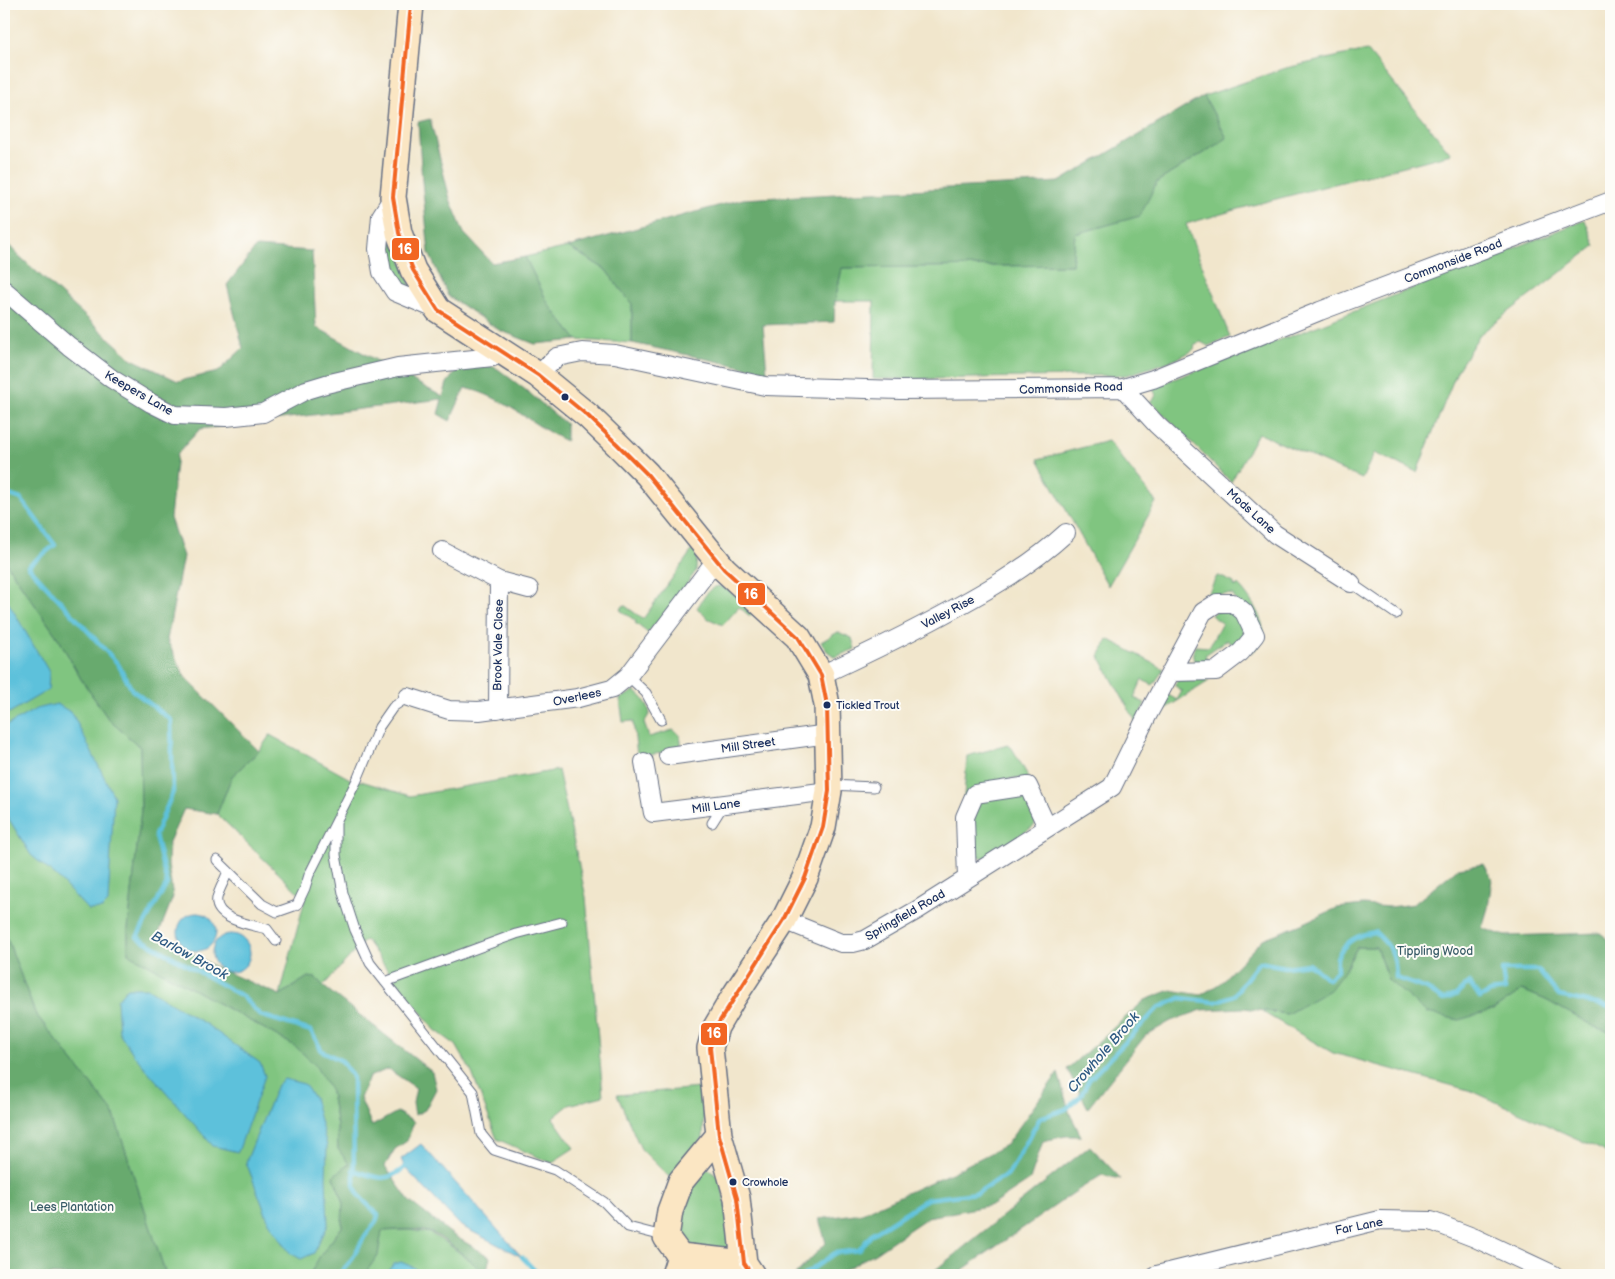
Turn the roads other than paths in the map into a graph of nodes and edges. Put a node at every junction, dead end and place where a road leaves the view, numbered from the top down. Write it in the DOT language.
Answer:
graph roads {
  1 [pos="411,4"];
  2 [pos="1611,201"];
  3 [pos="4,290"];
  4 [pos="499,348"];
  5 [pos="538,375"];
  6 [pos="1123,388"];
  7 [pos="1066,532"];
  8 [pos="442,551"];
  9 [pos="716,560"];
  10 [pos="499,580"];
  11 [pos="1351,583"];
  12 [pos="529,590"];
  13 [pos="1396,614"];
  14 [pos="1171,672"];
  15 [pos="821,675"];
  16 [pos="628,676"];
  17 [pos="408,697"];
  18 [pos="498,709"];
  19 [pos="661,720"];
  20 [pos="828,734"];
  21 [pos="668,756"];
  22 [pos="644,762"];
  23 [pos="874,787"];
  24 [pos="829,788"];
  25 [pos="724,804"];
  26 [pos="336,822"];
  27 [pos="712,823"];
  28 [pos="1047,827"];
  29 [pos="217,860"];
  30 [pos="228,871"];
  31 [pos="968,878"];
  32 [pos="784,920"];
  33 [pos="562,922"];
  34 [pos="276,941"];
  35 [pos="386,982"];
  36 [pos="719,1136"];
  37 [pos="673,1256"];
  38 [pos="748,1269"];
  39 [pos="1158,1275"];
  40 [pos="1554,1275"];
  1 -- 4 [label="main road"];
  2 -- 6 [label="street, Commonside Road"];
  3 -- 4 [label="street, Keepers Lane"];
  4 -- 5 [label="main road"];
  5 -- 6 [label="street, Commonside Road"];
  5 -- 9 [label="main road"];
  6 -- 11 [label="street, Mods Lane"];
  7 -- 15 [label="street, Valley Rise"];
  8 -- 10 [label="street, Brook Vale Close"];
  9 -- 15 [label="main road"];
  9 -- 16 [label="street, Overlees"];
  10 -- 12 [label="street, Brook Vale Close"];
  10 -- 18 [label="street, Brook Vale Close"];
  11 -- 13 [label="lane, Mods Lane"];
  14 -- 14 [label="street, Springfield Road"];
  14 -- 28 [label="street, Springfield Road"];
  15 -- 20 [label="main road"];
  16 -- 18 [label="street, Overlees"];
  16 -- 19 [label="lane"];
  17 -- 18 [label="street, Overlees"];
  17 -- 26 [label="lane"];
  20 -- 21 [label="street, Mill Street"];
  20 -- 24 [label="main road"];
  22 -- 25 [label="street, Mill Lane"];
  23 -- 24 [label="lane"];
  24 -- 25 [label="street, Mill Lane"];
  24 -- 32 [label="main road"];
  25 -- 27 [label="lane"];
  26 -- 30 [label="lane"];
  26 -- 35 [label="lane"];
  28 -- 31 [label="street, Springfield Road"];
  28 -- 31 [label="street"];
  29 -- 30 [label="lane"];
  30 -- 34 [label="lane"];
  31 -- 32 [label="street, Springfield Road"];
  32 -- 36 [label="main road"];
  33 -- 35 [label="lane"];
  35 -- 37 [label="lane"];
  36 -- 37 [label="main road"];
  36 -- 38 [label="main road"];
  37 -- 38 [label="main road"];
  39 -- 40 [label="street, Far Lane"];
}
